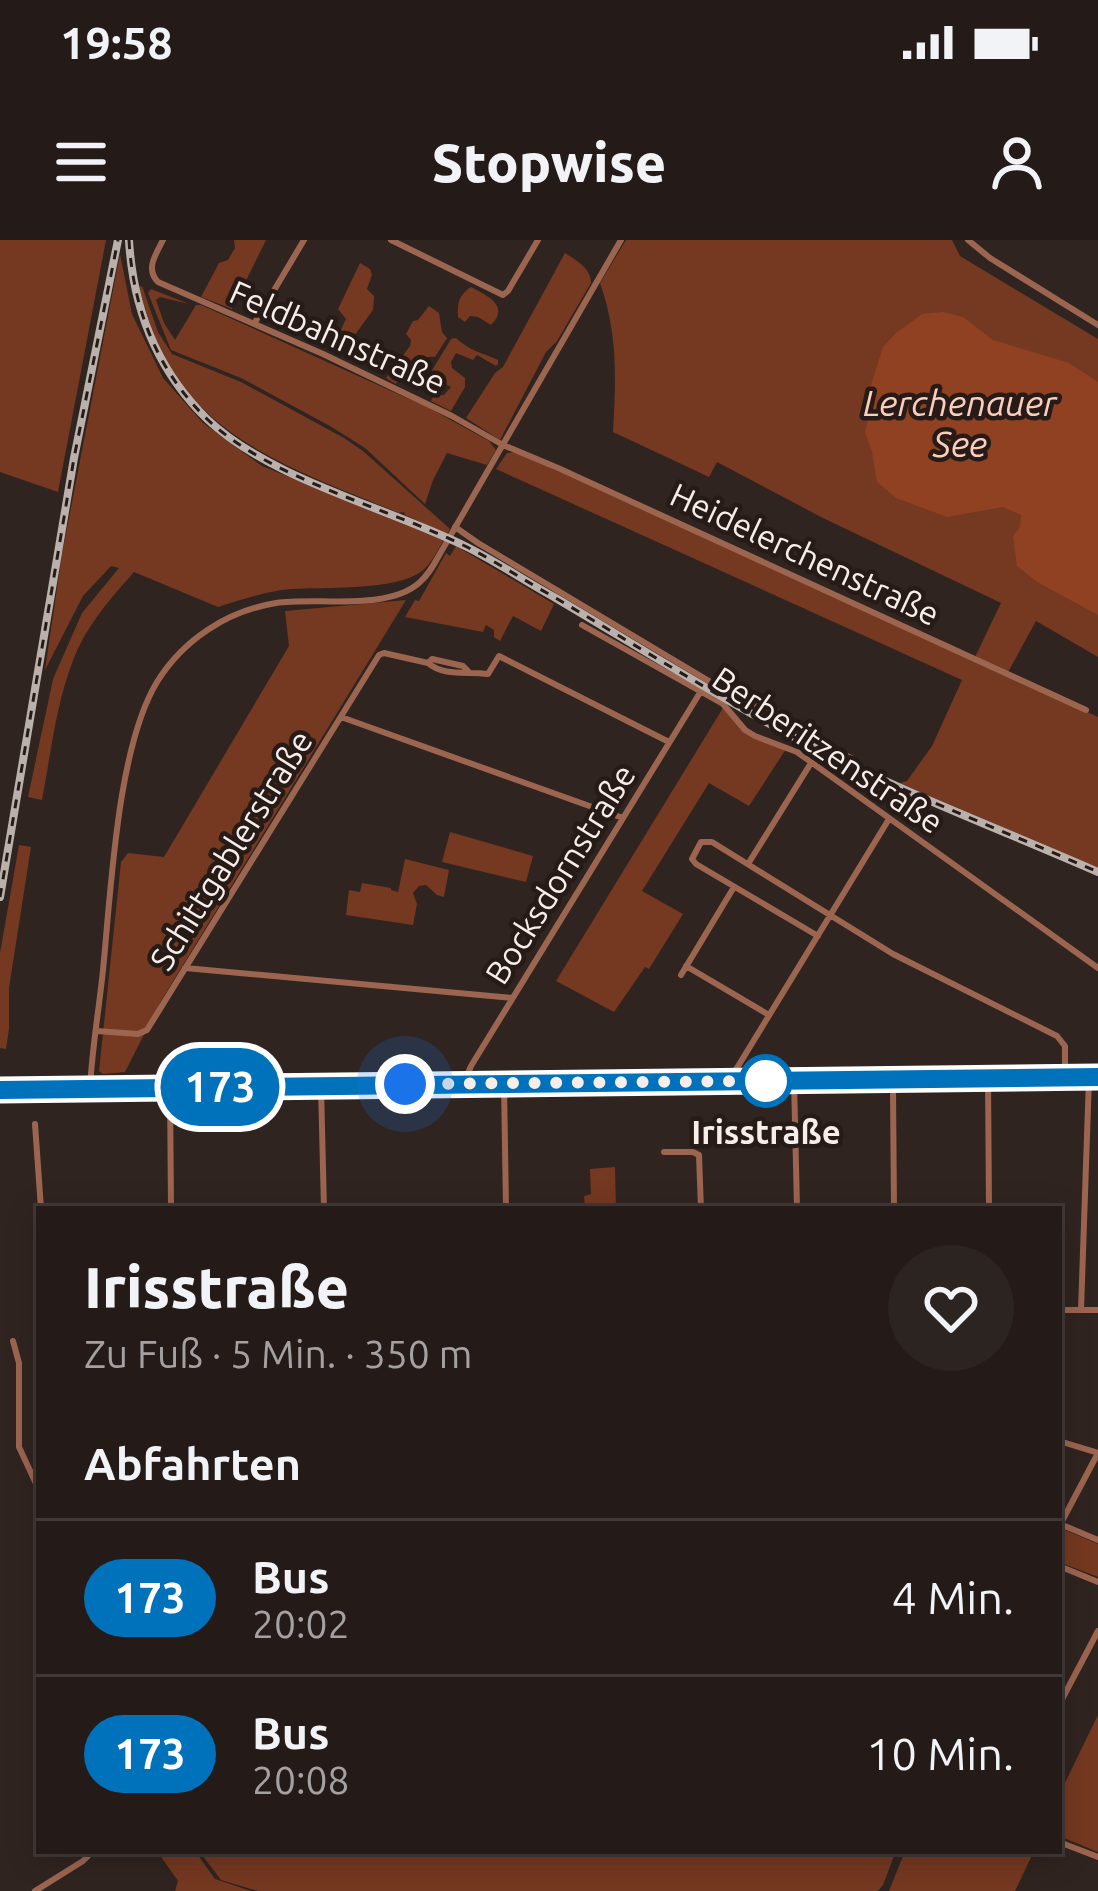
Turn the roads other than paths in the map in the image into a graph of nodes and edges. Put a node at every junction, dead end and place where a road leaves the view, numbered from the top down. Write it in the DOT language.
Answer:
graph roads {
  1 [pos="163,240"];
  2 [pos="304,240"];
  3 [pos="391,240"];
  4 [pos="538,240"];
  5 [pos="621,240"];
  6 [pos="968,240"];
  7 [pos="254,324"];
  8 [pos="1098,325"];
  9 [pos="503,445"];
  10 [pos="455,527"];
  11 [pos="582,625"];
  12 [pos="701,691"];
  13 [pos="1085,710"];
  14 [pos="341,717"];
  15 [pos="670,742"];
  16 [pos="851,758"];
  17 [pos="811,763"];
  18 [pos="623,818"];
  19 [pos="889,819"];
  20 [pos="748,864"];
  21 [pos="734,886"];
  22 [pos="831,915"];
  23 [pos="818,936"];
  24 [pos="686,966"];
  25 [pos="185,968"];
  26 [pos="1098,968"];
  27 [pos="681,975"];
  28 [pos="512,998"];
  29 [pos="770,1016"];
  30 [pos="97,1030"];
  31 [pos="988,1078"];
  32 [pos="1065,1078"];
  33 [pos="1094,1078"];
  34 [pos="896,1079"];
  35 [pos="729,1081"];
  36 [pos="794,1081"];
  37 [pos="464,1084"];
  38 [pos="504,1084"];
  39 [pos="321,1085"];
  40 [pos="170,1087"];
  41 [pos="90,1089"];
  42 [pos="0,1090"];
  43 [pos="35,1124"];
  44 [pos="664,1152"];
  45 [pos="41,1206"];
  46 [pos="171,1206"];
  47 [pos="324,1206"];
  48 [pos="506,1206"];
  49 [pos="701,1206"];
  50 [pos="797,1206"];
  51 [pos="894,1206"];
  52 [pos="989,1206"];
  53 [pos="1062,1310"];
  54 [pos="1081,1310"];
  55 [pos="1098,1310"];
  56 [pos="13,1341"];
  57 [pos="1062,1442"];
  58 [pos="1098,1453"];
  59 [pos="36,1483"];
  60 [pos="1062,1522"];
  61 [pos="1062,1527"];
  62 [pos="1098,1540"];
  63 [pos="1062,1567"];
  64 [pos="1098,1582"];
  65 [pos="1098,1631"];
  66 [pos="1062,1699"];
  67 [pos="1062,1843"];
  68 [pos="92,1854"];
  69 [pos="1098,1857"];
  70 [pos="35,1891"];
  1 -- 7 [label="street, Feldbahnstraße"];
  2 -- 7 [label="street"];
  3 -- 4 [label="street"];
  5 -- 9 [label="street"];
  6 -- 8 [label="street"];
  7 -- 9 [label="street, Feldbahnstraße"];
  9 -- 10 [label="street"];
  9 -- 13 [label="street, Heidelerchenstraße"];
  10 -- 16 [label="street, Berberitzenstraße"];
  10 -- 30 [label="street"];
  11 -- 12 [label="street, Berberitzenstraße"];
  12 -- 15 [label="street, Bocksdornstraße"];
  12 -- 17 [label="street, Berberitzenstraße"];
  14 -- 15 [label="street, Schittgablerstraße"];
  14 -- 18 [label="street"];
  14 -- 25 [label="street, Schittgablerstraße"];
  15 -- 18 [label="street, Bocksdornstraße"];
  17 -- 19 [label="street, Berberitzenstraße"];
  17 -- 20 [label="street"];
  18 -- 28 [label="street, Bocksdornstraße"];
  19 -- 22 [label="street"];
  19 -- 26 [label="street, Berberitzenstraße"];
  20 -- 21 [label="street"];
  20 -- 22 [label="street"];
  21 -- 23 [label="street"];
  21 -- 24 [label="street"];
  22 -- 23 [label="street"];
  22 -- 32 [label="street"];
  23 -- 29 [label="street"];
  24 -- 27 [label="street"];
  24 -- 29 [label="street"];
  25 -- 28 [label="street"];
  25 -- 30 [label="street, Schittgablerstraße"];
  28 -- 37 [label="street, Bocksdornstraße"];
  29 -- 35 [label="street"];
  30 -- 41 [label="street"];
  31 -- 32 [label="main road"];
  31 -- 34 [label="main road"];
  31 -- 52 [label="street"];
  32 -- 33 [label="main road"];
  33 -- 54 [label="street"];
  34 -- 36 [label="main road"];
  34 -- 51 [label="street"];
  35 -- 36 [label="main road"];
  35 -- 38 [label="main road"];
  36 -- 50 [label="street"];
  37 -- 38 [label="main road"];
  37 -- 39 [label="main road"];
  38 -- 48 [label="street"];
  39 -- 40 [label="main road"];
  39 -- 47 [label="street"];
  40 -- 41 [label="main road"];
  40 -- 46 [label="street"];
  41 -- 42 [label="main road"];
  43 -- 45 [label="street"];
  44 -- 49 [label="street"];
  53 -- 54 [label="street"];
  54 -- 55 [label="street"];
  56 -- 59 [label="street"];
  57 -- 58 [label="street"];
  58 -- 60 [label="street"];
  61 -- 62 [label="street"];
  63 -- 64 [label="street"];
  65 -- 66 [label="street"];
  67 -- 69 [label="street"];
  68 -- 70 [label="street"];
}
